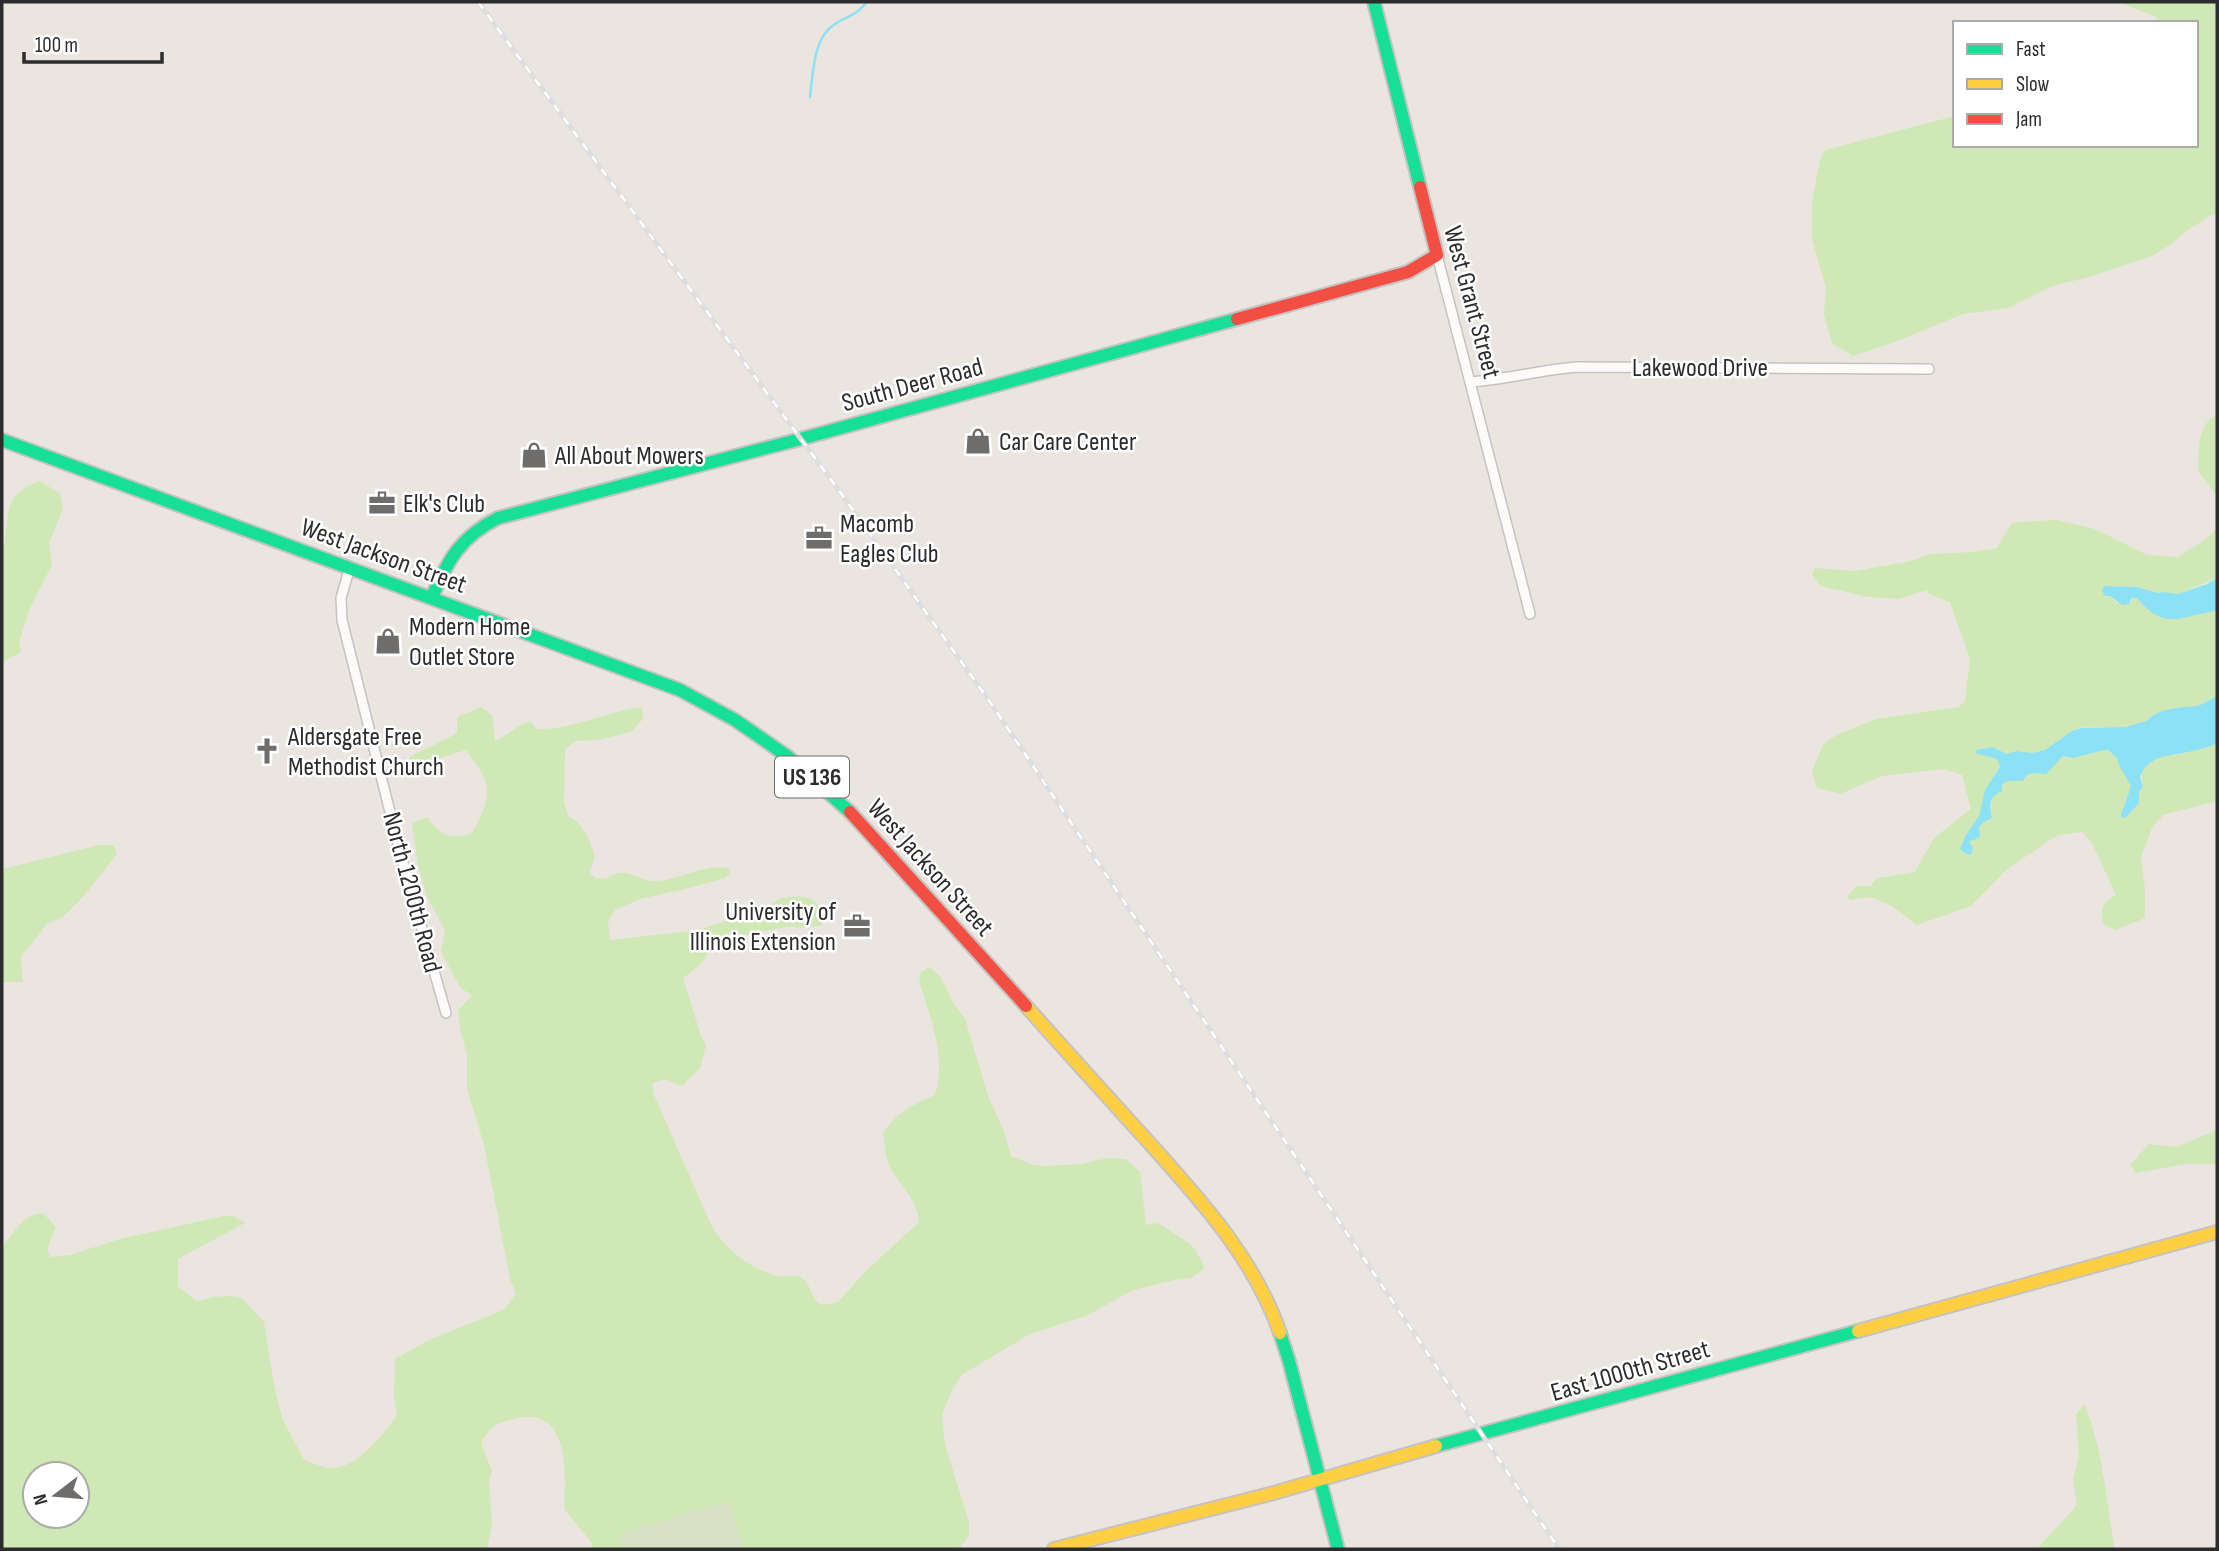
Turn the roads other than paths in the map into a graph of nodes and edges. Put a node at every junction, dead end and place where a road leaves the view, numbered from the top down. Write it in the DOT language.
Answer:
graph roads {
  1 [pos="1374,2"];
  2 [pos="1437,255"];
  3 [pos="1929,369"];
  4 [pos="1471,382"];
  5 [pos="2,440"];
  6 [pos="351,567"];
  7 [pos="432,597"];
  8 [pos="1530,614"];
  9 [pos="446,1013"];
  10 [pos="2217,1232"];
  11 [pos="1320,1478"];
  12 [pos="1054,1549"];
  13 [pos="1338,1549"];
  1 -- 2 [label="main road, West Grant Street"];
  2 -- 4 [label="street, West Grant Street"];
  2 -- 7 [label="main road, South Deer Road"];
  3 -- 4 [label="street, Lakewood Drive"];
  4 -- 8 [label="street, West Grant Street"];
  5 -- 6 [label="main road, West Jackson Street / US 136"];
  6 -- 7 [label="main road, West Jackson Street / US 136"];
  6 -- 9 [label="street, North 1200th Road"];
  7 -- 11 [label="main road, West Jackson Street / US 136"];
  10 -- 11 [label="main road, East 1000th Street"];
  11 -- 12 [label="main road, East 1000th Street"];
  11 -- 13 [label="main road, US 136"];
}
